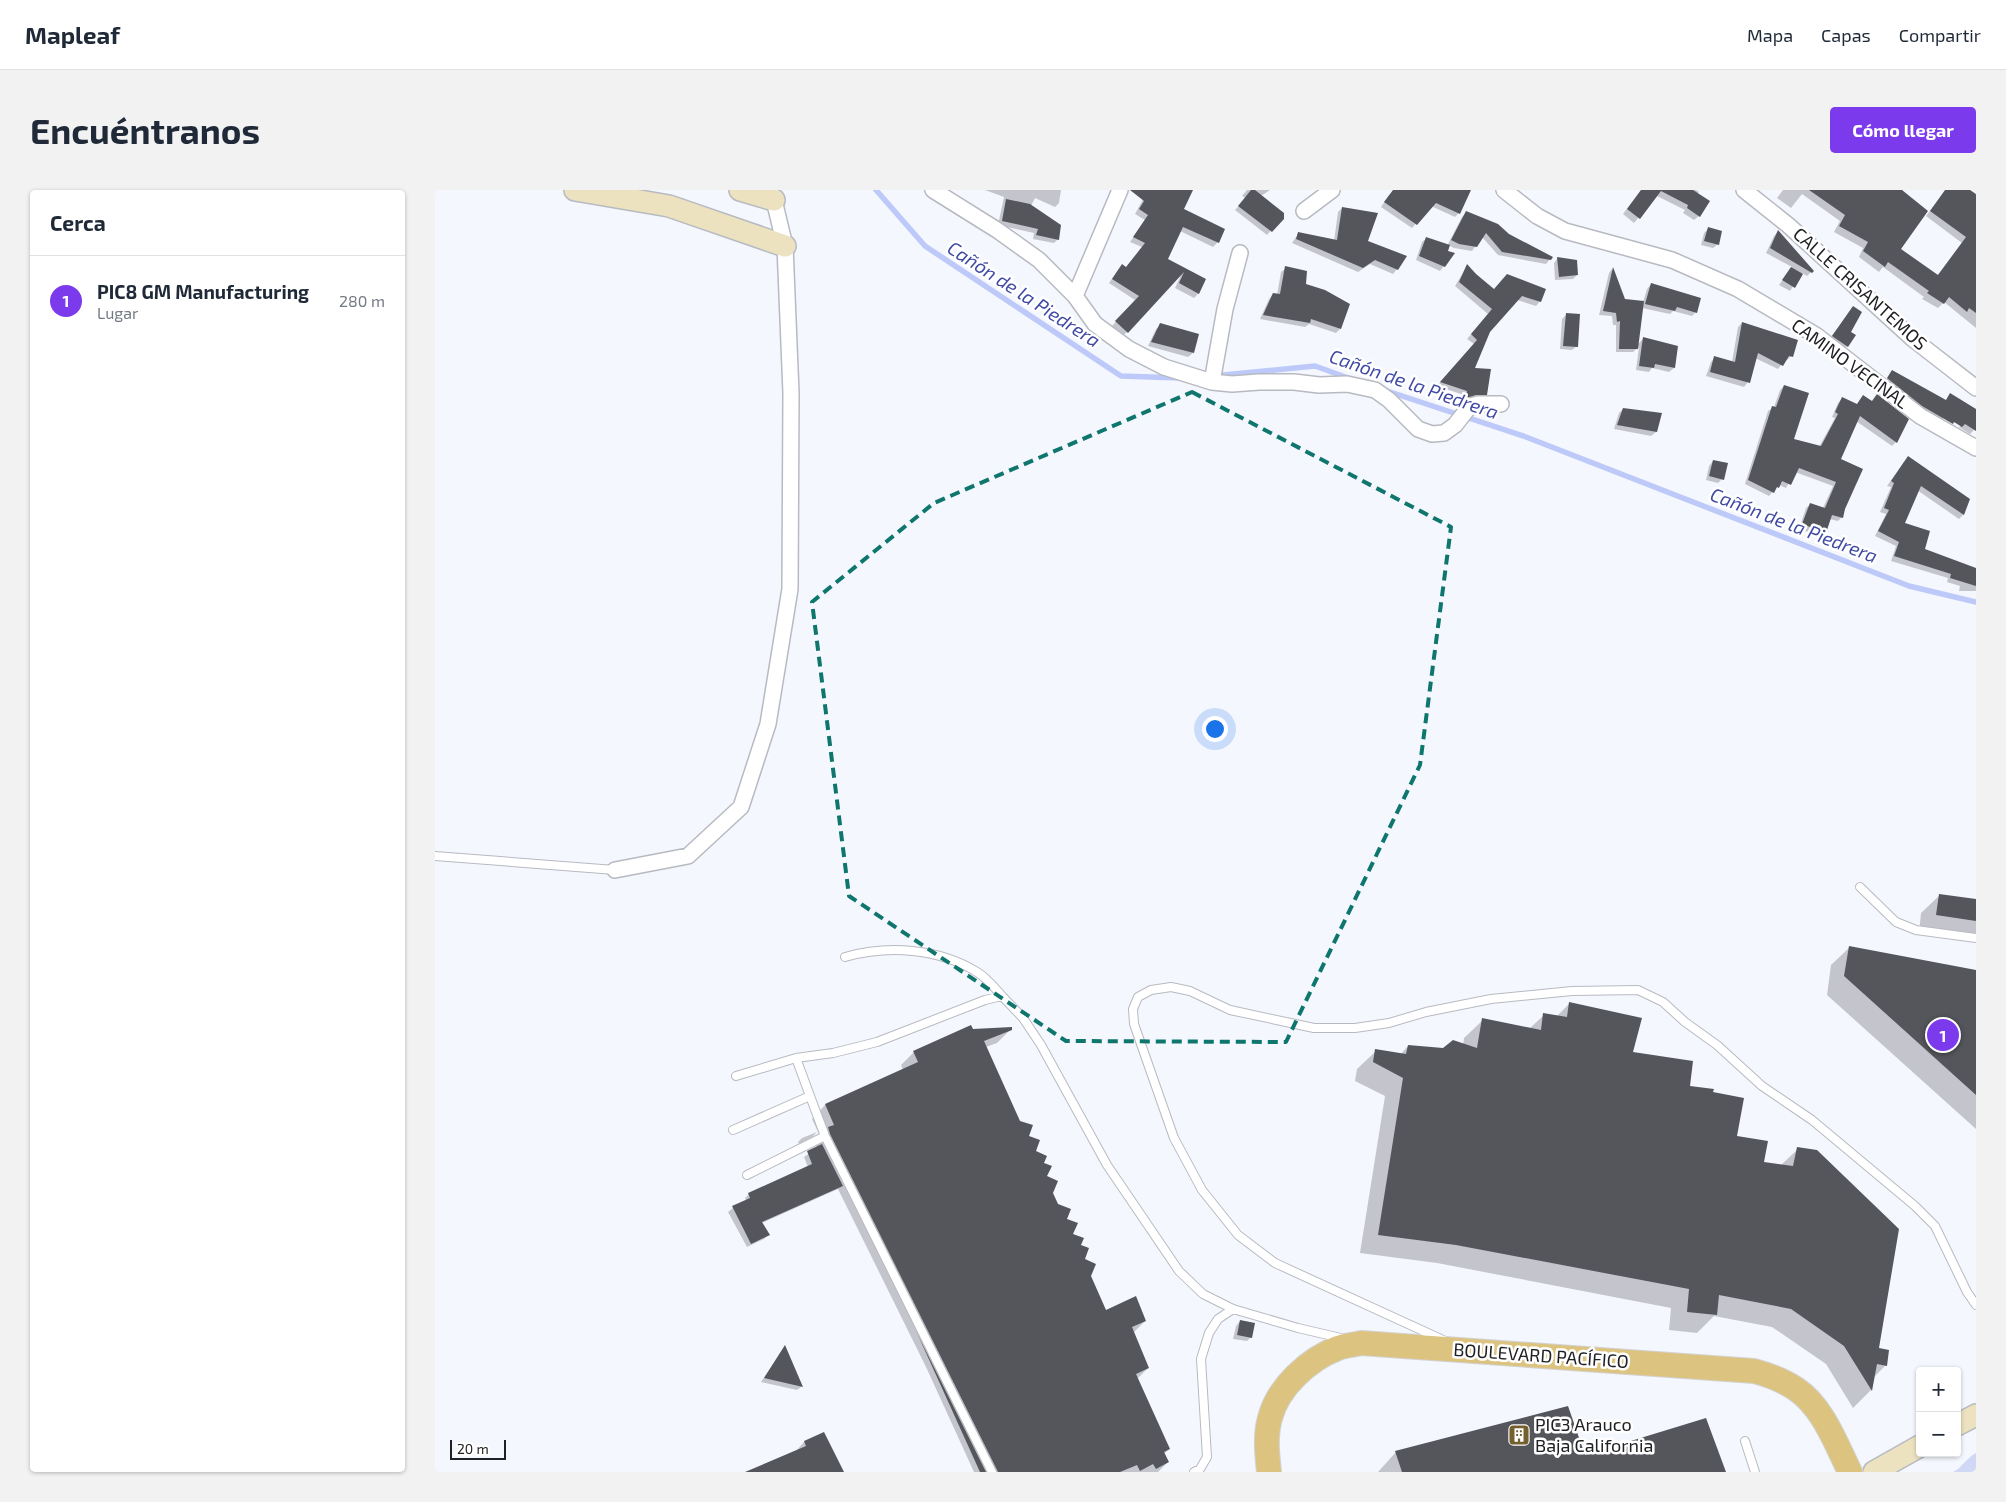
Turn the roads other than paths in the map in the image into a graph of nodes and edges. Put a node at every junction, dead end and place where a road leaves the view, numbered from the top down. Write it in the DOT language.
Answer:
graph roads {
  1 [pos="575,190"];
  2 [pos="740,190"];
  3 [pos="933,190"];
  4 [pos="1119,190"];
  5 [pos="1332,190"];
  6 [pos="1504,190"];
  7 [pos="1744,190"];
  8 [pos="772,195"];
  9 [pos="1304,211"];
  10 [pos="785,246"];
  11 [pos="1240,254"];
  12 [pos="1075,296"];
  13 [pos="1212,382"];
  14 [pos="1976,388"];
  15 [pos="1501,404"];
  16 [pos="1976,448"];
  17 [pos="435,856"];
  18 [pos="615,870"];
  19 [pos="1860,886"];
  20 [pos="1976,938"];
  21 [pos="845,957"];
  22 [pos="1002,996"];
  23 [pos="796,1058"];
  24 [pos="736,1076"];
  25 [pos="810,1096"];
  26 [pos="733,1130"];
  27 [pos="825,1136"];
  28 [pos="747,1175"];
  29 [pos="1976,1304"];
  30 [pos="1233,1309"];
  31 [pos="1361,1343"];
  32 [pos="1464,1350"];
  33 [pos="1976,1415"];
  34 [pos="1961,1423"];
  35 [pos="1745,1441"];
  36 [pos="1916,1448"];
  37 [pos="992,1472"];
  38 [pos="1194,1472"];
  39 [pos="1269,1472"];
  40 [pos="1755,1472"];
  41 [pos="1850,1472"];
  42 [pos="1874,1472"];
  1 -- 10 [label="main road"];
  2 -- 8 [label="main road"];
  3 -- 12 [label="street"];
  4 -- 12 [label="street"];
  5 -- 9 [label="street"];
  6 -- 16 [label="street, CAMINO VECINAL"];
  7 -- 14 [label="street, CALLE CRISANTEMOS"];
  8 -- 10 [label="street"];
  10 -- 18 [label="street"];
  11 -- 13 [label="street"];
  12 -- 13 [label="street"];
  13 -- 15 [label="street"];
  17 -- 18 [label="lane"];
  19 -- 20 [label="lane"];
  21 -- 22 [label="lane"];
  22 -- 23 [label="lane"];
  22 -- 30 [label="lane"];
  23 -- 24 [label="lane"];
  23 -- 25 [label="lane"];
  25 -- 26 [label="lane"];
  25 -- 27 [label="lane"];
  27 -- 28 [label="lane"];
  27 -- 37 [label="lane"];
  29 -- 32 [label="lane"];
  30 -- 31 [label="lane"];
  30 -- 38 [label="lane"];
  31 -- 32 [label="main road, BOULEVARD PACÍFICO"];
  31 -- 39 [label="main road, BOULEVARD PACÍFICO"];
  32 -- 41 [label="main road, BOULEVARD PACÍFICO"];
  33 -- 34 [label="main road"];
  35 -- 40 [label="lane"];
  36 -- 42 [label="main road"];
}
